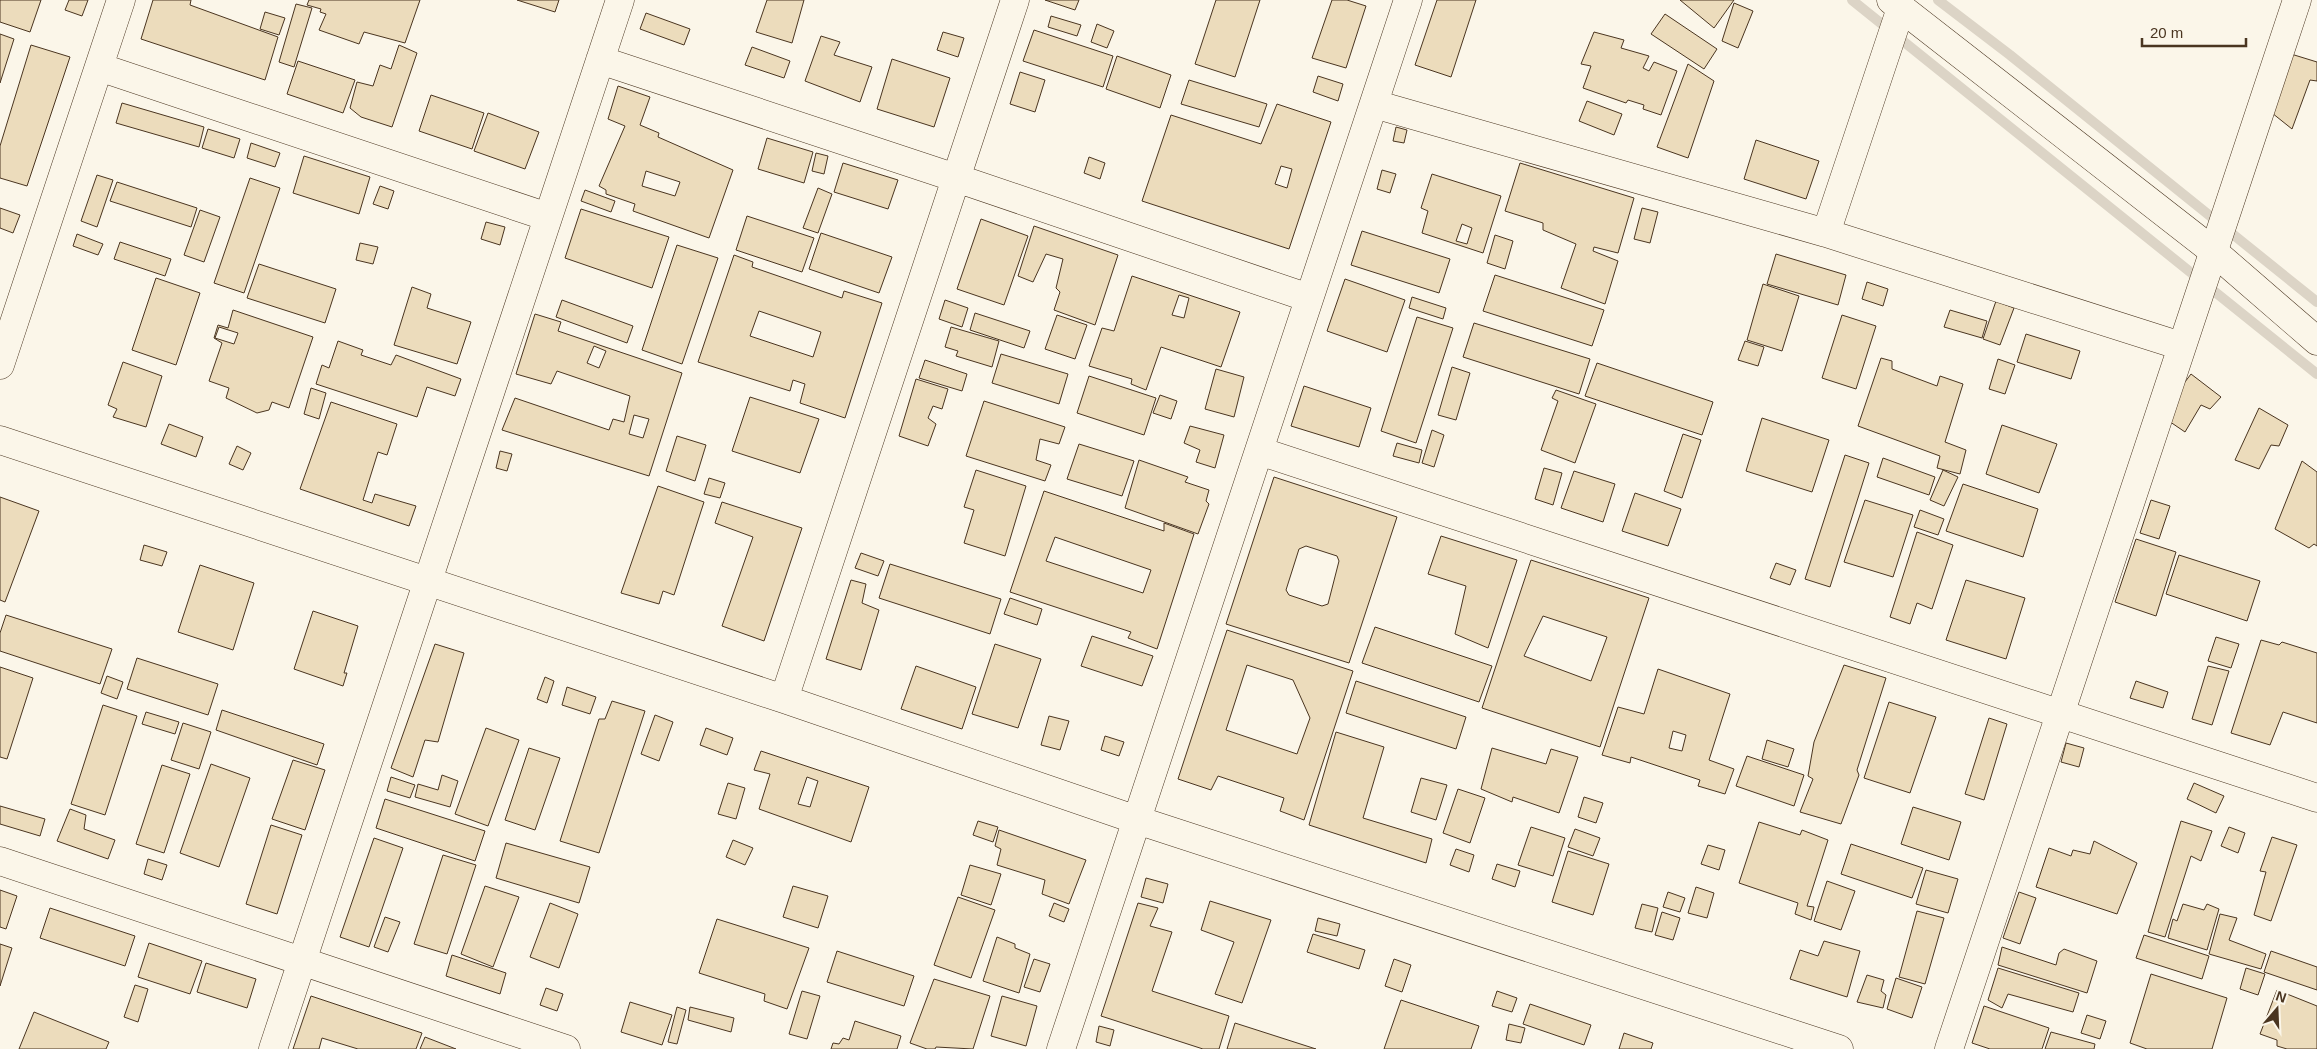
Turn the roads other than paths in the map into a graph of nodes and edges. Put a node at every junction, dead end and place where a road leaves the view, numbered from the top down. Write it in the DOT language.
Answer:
graph roads {
  1 [pos="121,0"];
  2 [pos="620,0"];
  3 [pos="1015,0"];
  4 [pos="1408,0"];
  5 [pos="2297,0"];
  6 [pos="2304,0"];
  7 [pos="1896,4"];
  8 [pos="2317,5"];
  9 [pos="600,60"];
  10 [pos="98,67"];
  11 [pos="1374,104"];
  12 [pos="956,178"];
  13 [pos="548,216"];
  14 [pos="1826,233"];
  15 [pos="2213,251"];
  16 [pos="1309,298"];
  17 [pos="2317,341"];
  18 [pos="2181,346"];
  19 [pos="0,364"];
  20 [pos="0,440"];
  21 [pos="1259,451"];
  22 [pos="427,581"];
  23 [pos="784,699"];
  24 [pos="2060,713"];
  25 [pos="2317,798"];
  26 [pos="1137,820"];
  27 [pos="0,861"];
  28 [pos="302,960"];
  29 [pos="273,1049"];
  30 [pos="566,1049"];
  31 [pos="1061,1049"];
  32 [pos="1839,1049"];
  33 [pos="1949,1049"];
  1 -- 10 [label="street"];
  2 -- 9 [label="street"];
  3 -- 12 [label="street"];
  4 -- 11 [label="street"];
  5 -- 15 [label="street"];
  6 -- 8 [label="street"];
  7 -- 14 [label="street"];
  7 -- 15 [label="street"];
  9 -- 12 [label="street"];
  9 -- 13 [label="street"];
  10 -- 13 [label="street"];
  10 -- 19 [label="street"];
  11 -- 14 [label="street"];
  11 -- 16 [label="street"];
  12 -- 16 [label="street"];
  12 -- 23 [label="street"];
  13 -- 22 [label="street"];
  14 -- 18 [label="street"];
  15 -- 17 [label="street"];
  15 -- 18 [label="street"];
  16 -- 21 [label="street"];
  18 -- 24 [label="street"];
  20 -- 22 [label="street"];
  21 -- 24 [label="street"];
  21 -- 26 [label="street"];
  22 -- 23 [label="street"];
  22 -- 28 [label="street"];
  23 -- 26 [label="street"];
  24 -- 25 [label="street"];
  24 -- 33 [label="street"];
  26 -- 31 [label="street"];
  26 -- 32 [label="street"];
  27 -- 28 [label="street"];
  28 -- 29 [label="street"];
  28 -- 30 [label="street"];
}
